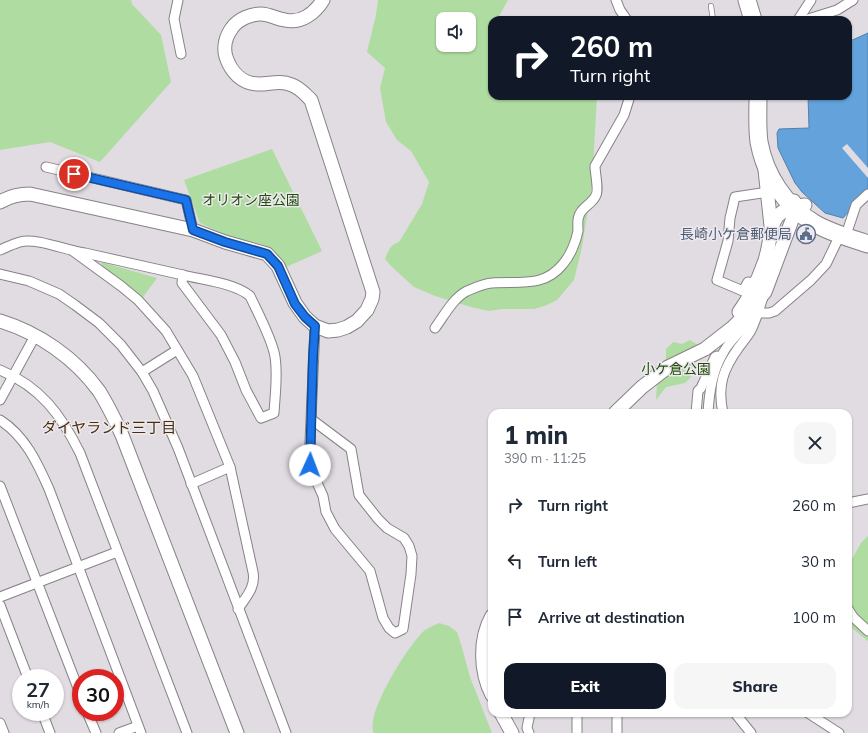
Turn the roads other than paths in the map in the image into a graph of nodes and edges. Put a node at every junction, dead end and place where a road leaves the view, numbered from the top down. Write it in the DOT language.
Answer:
graph roads {
  1 [pos="178,0"];
  2 [pos="323,0"];
  3 [pos="616,0"];
  4 [pos="747,0"];
  5 [pos="756,0"];
  6 [pos="811,0"];
  7 [pos="853,0"];
  8 [pos="711,6"];
  9 [pos="624,16"];
  10 [pos="712,16"];
  11 [pos="752,16"];
  12 [pos="761,16"];
  13 [pos="801,16"];
  14 [pos="818,16"];
  15 [pos="181,54"];
  16 [pos="629,100"];
  17 [pos="758,100"];
  18 [pos="767,100"];
  19 [pos="764,162"];
  20 [pos="46,167"];
  21 [pos="768,192"];
  22 [pos="868,194"];
  23 [pos="0,202"];
  24 [pos="800,206"];
  25 [pos="771,226"];
  26 [pos="193,230"];
  27 [pos="844,232"];
  28 [pos="868,236"];
  29 [pos="868,244"];
  30 [pos="0,250"];
  31 [pos="73,251"];
  32 [pos="0,274"];
  33 [pos="183,275"];
  34 [pos="760,287"];
  35 [pos="758,314"];
  36 [pos="0,321"];
  37 [pos="315,326"];
  38 [pos="434,328"];
  39 [pos="35,336"];
  40 [pos="709,346"];
  41 [pos="177,350"];
  42 [pos="722,354"];
  43 [pos="0,370"];
  44 [pos="142,372"];
  45 [pos="14,376"];
  46 [pos="0,400"];
  47 [pos="620,409"];
  48 [pos="696,409"];
  49 [pos="708,409"];
  50 [pos="722,409"];
  51 [pos="311,419"];
  52 [pos="0,420"];
  53 [pos="230,467"];
  54 [pos="191,484"];
  55 [pos="0,486"];
  56 [pos="868,499"];
  57 [pos="852,501"];
  58 [pos="117,552"];
  59 [pos="77,567"];
  60 [pos="37,582"];
  61 [pos="0,597"];
  62 [pos="0,604"];
  63 [pos="238,609"];
  64 [pos="852,615"];
  65 [pos="488,624"];
  66 [pos="868,631"];
  67 [pos="25,669"];
  68 [pos="72,673"];
  69 [pos="488,685"];
  70 [pos="503,717"];
  71 [pos="529,717"];
  72 [pos="577,717"];
  73 [pos="617,717"];
  74 [pos="738,717"];
  75 [pos="814,717"];
  76 [pos="45,721"];
  77 [pos="91,721"];
  78 [pos="0,723"];
  79 [pos="139,729"];
  80 [pos="4,733"];
  81 [pos="50,733"];
  82 [pos="96,733"];
  83 [pos="119,733"];
  84 [pos="187,733"];
  85 [pos="236,733"];
  86 [pos="286,733"];
  87 [pos="512,733"];
  88 [pos="529,733"];
  89 [pos="577,733"];
  90 [pos="617,733"];
  91 [pos="750,733"];
  92 [pos="839,733"];
  1 -- 15 [label="street"];
  2 -- 37 [label="street"];
  3 -- 9 [label="street"];
  4 -- 11 [label="highway"];
  5 -- 12 [label="highway"];
  6 -- 13 [label="street"];
  7 -- 14 [label="street"];
  8 -- 10 [label="lane"];
  16 -- 38 [label="street"];
  17 -- 19 [label="highway"];
  18 -- 24 [label="highway"];
  19 -- 21 [label="street"];
  19 -- 24 [label="highway"];
  20 -- 26 [label="street"];
  21 -- 25 [label="street"];
  21 -- 34 [label="street"];
  22 -- 27 [label="street"];
  23 -- 26 [label="street"];
  24 -- 25 [label="street"];
  24 -- 27 [label="highway"];
  24 -- 34 [label="street"];
  25 -- 34 [label="street"];
  26 -- 37 [label="street"];
  27 -- 28 [label="highway"];
  27 -- 29 [label="highway"];
  27 -- 35 [label="street"];
  30 -- 31 [label="street"];
  31 -- 33 [label="street"];
  31 -- 41 [label="street"];
  32 -- 44 [label="street"];
  33 -- 33 [label="street"];
  34 -- 35 [label="street"];
  34 -- 40 [label="street"];
  35 -- 42 [label="street"];
  35 -- 50 [label="street"];
  36 -- 39 [label="street"];
  37 -- 51 [label="street"];
  39 -- 45 [label="street"];
  39 -- 85 [label="street"];
  40 -- 42 [label="street"];
  40 -- 47 [label="street"];
  41 -- 44 [label="street"];
  41 -- 53 [label="street"];
  42 -- 48 [label="street"];
  42 -- 49 [label="street"];
  43 -- 45 [label="street"];
  44 -- 54 [label="street"];
  45 -- 46 [label="street"];
  45 -- 58 [label="street"];
  51 -- 51 [label="street"];
  52 -- 59 [label="street"];
  53 -- 54 [label="street"];
  53 -- 63 [label="street"];
  54 -- 63 [label="street"];
  55 -- 60 [label="street"];
  56 -- 57 [label="street"];
  58 -- 59 [label="street"];
  58 -- 84 [label="street"];
  59 -- 60 [label="street"];
  59 -- 79 [label="street"];
  60 -- 61 [label="street"];
  60 -- 68 [label="street"];
  62 -- 67 [label="street"];
  63 -- 86 [label="street"];
  64 -- 66 [label="street"];
  65 -- 69 [label="street"];
  70 -- 87 [label="street"];
  71 -- 88 [label="street"];
  72 -- 89 [label="street"];
  73 -- 90 [label="street"];
  74 -- 91 [label="street"];
  75 -- 92 [label="street"];
  76 -- 81 [label="street"];
  77 -- 82 [label="street"];
  78 -- 80 [label="street"];
  79 -- 83 [label="street"];
}
